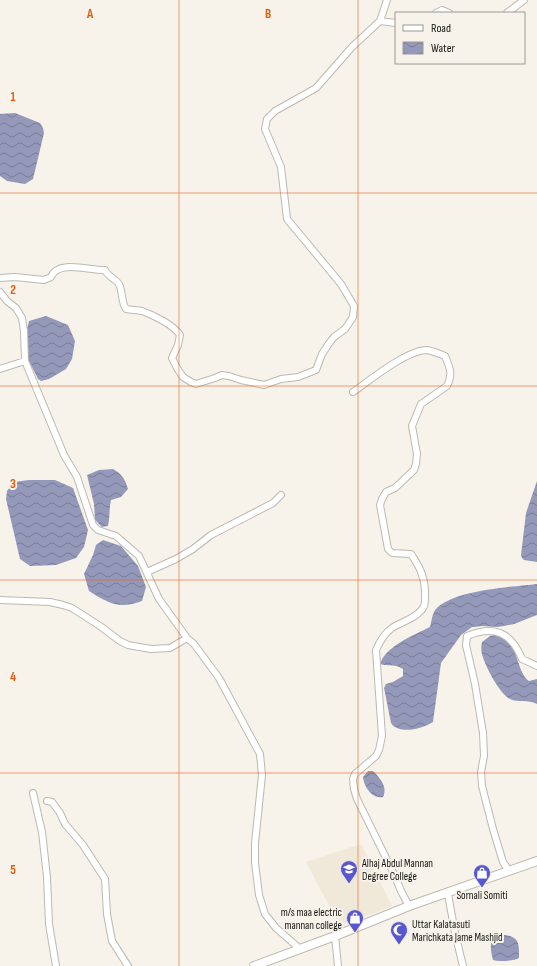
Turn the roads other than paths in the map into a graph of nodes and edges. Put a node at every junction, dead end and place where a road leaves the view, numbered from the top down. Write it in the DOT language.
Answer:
graph roads {
  1 [pos="387,0"];
  2 [pos="524,0"];
  3 [pos="508,12"];
  4 [pos="380,21"];
  5 [pos="395,22"];
  6 [pos="0,278"];
  7 [pos="0,292"];
  8 [pos="25,361"];
  9 [pos="0,369"];
  10 [pos="352,392"];
  11 [pos="281,495"];
  12 [pos="147,572"];
  13 [pos="0,600"];
  14 [pos="186,638"];
  15 [pos="537,666"];
  16 [pos="33,793"];
  17 [pos="47,801"];
  18 [pos="537,861"];
  19 [pos="509,871"];
  20 [pos="448,894"];
  21 [pos="410,906"];
  22 [pos="335,936"];
  23 [pos="299,948"];
  24 [pos="56,966"];
  25 [pos="128,966"];
  26 [pos="254,966"];
  27 [pos="338,966"];
  28 [pos="463,966"];
  1 -- 4 [label="street"];
  2 -- 3 [label="street"];
  4 -- 5 [label="street"];
  4 -- 6 [label="street"];
  7 -- 8 [label="street"];
  8 -- 9 [label="street"];
  8 -- 12 [label="street"];
  10 -- 21 [label="street"];
  11 -- 12 [label="street"];
  12 -- 14 [label="street"];
  13 -- 14 [label="street"];
  14 -- 23 [label="street"];
  15 -- 19 [label="street"];
  16 -- 24 [label="street"];
  17 -- 25 [label="street"];
  18 -- 19 [label="street"];
  19 -- 20 [label="street"];
  20 -- 21 [label="street"];
  20 -- 28 [label="street"];
  21 -- 22 [label="street"];
  22 -- 23 [label="street"];
  22 -- 27 [label="street"];
  23 -- 26 [label="street"];
}
